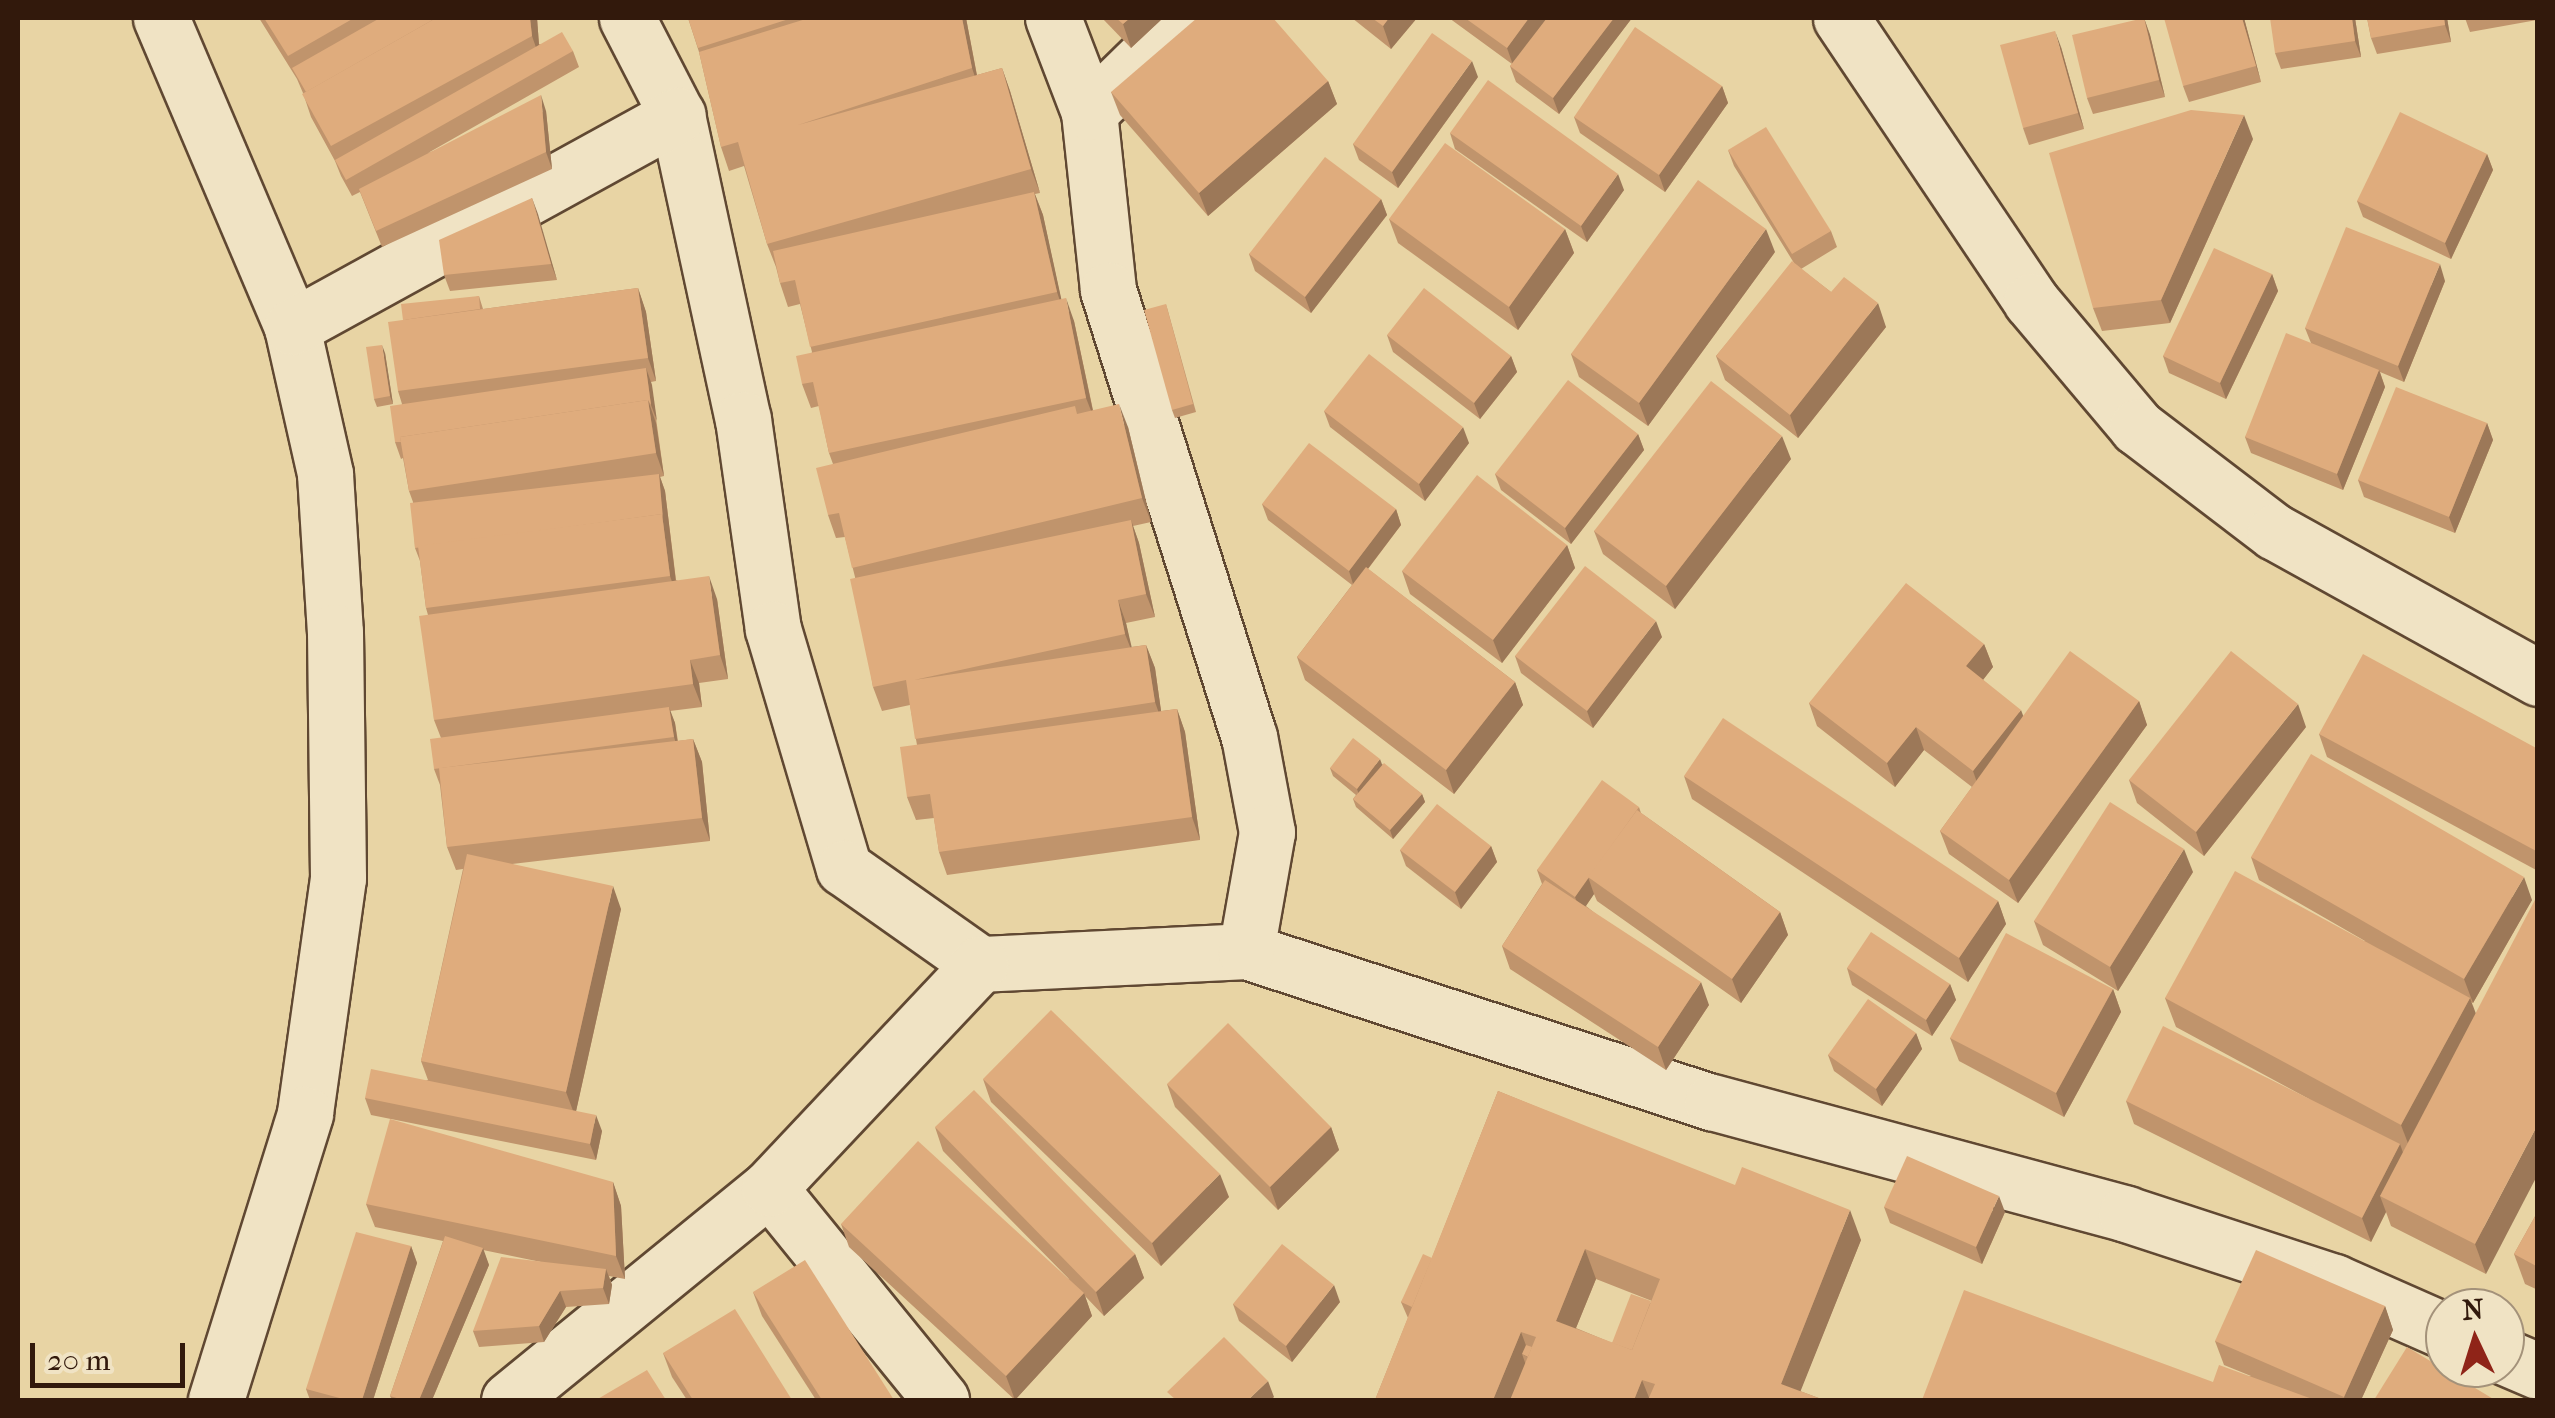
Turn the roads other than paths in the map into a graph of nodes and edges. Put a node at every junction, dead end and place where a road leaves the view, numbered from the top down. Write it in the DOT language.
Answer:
graph roads {
  1 [pos="161,18"];
  2 [pos="628,18"];
  3 [pos="1053,18"];
  4 [pos="1185,18"];
  5 [pos="1842,18"];
  6 [pos="1089,112"];
  7 [pos="677,114"];
  8 [pos="292,327"];
  9 [pos="2538,678"];
  10 [pos="1246,951"];
  11 [pos="980,964"];
  12 [pos="769,1188"];
  13 [pos="2425,1321"];
  14 [pos="216,1400"];
  15 [pos="509,1400"];
  16 [pos="941,1400"];
  1 -- 8 [label="street"];
  2 -- 7 [label="street"];
  3 -- 6 [label="street"];
  4 -- 6 [label="street"];
  5 -- 9 [label="street"];
  6 -- 10 [label="street"];
  7 -- 8 [label="street"];
  7 -- 11 [label="street"];
  8 -- 14 [label="street"];
  10 -- 11 [label="street"];
  10 -- 13 [label="street"];
  11 -- 12 [label="street"];
  12 -- 15 [label="street"];
  12 -- 16 [label="street"];
}
